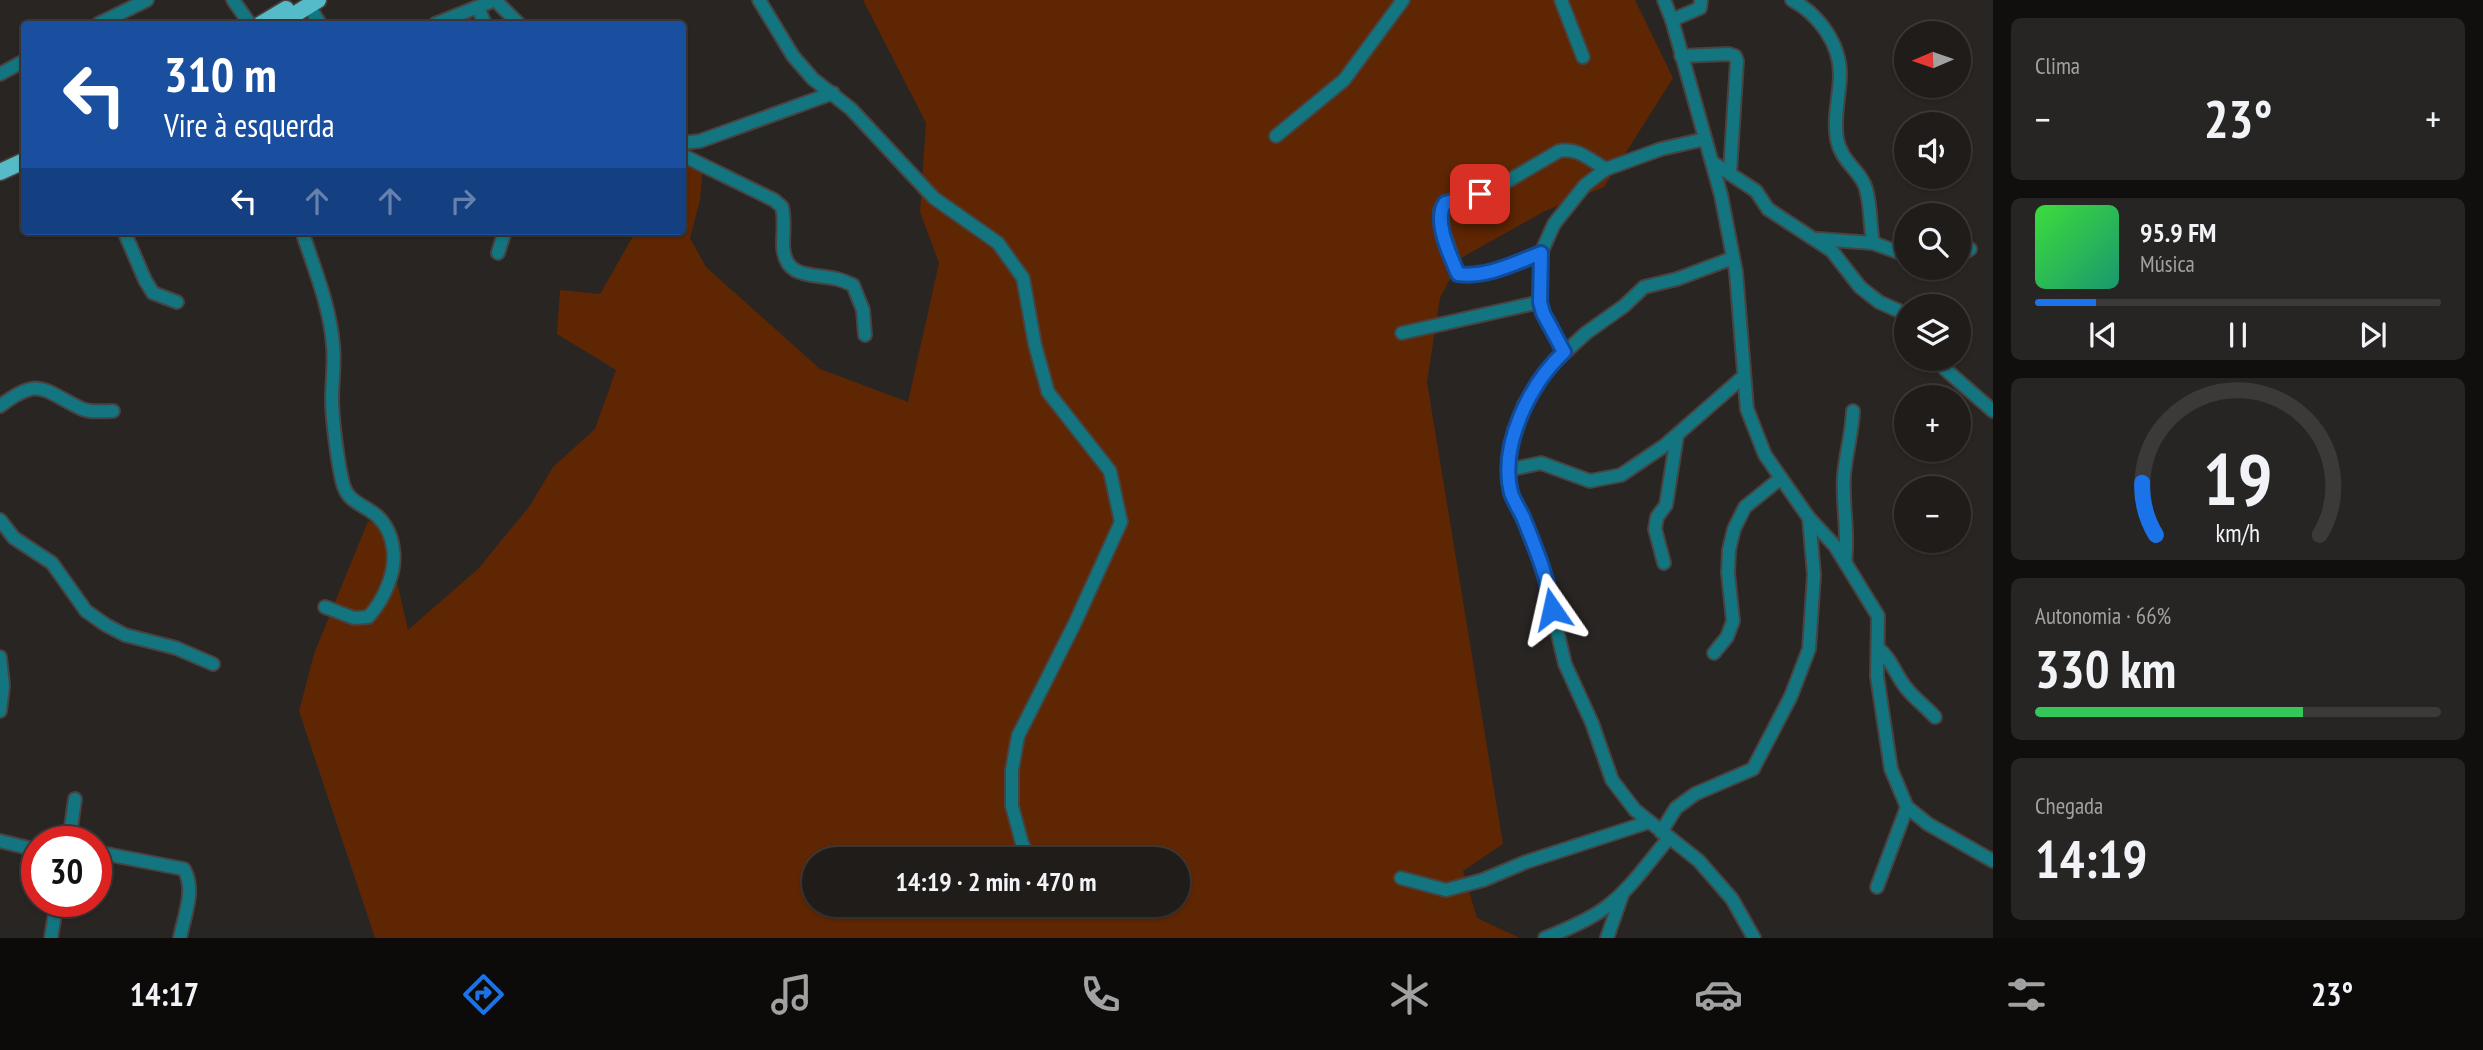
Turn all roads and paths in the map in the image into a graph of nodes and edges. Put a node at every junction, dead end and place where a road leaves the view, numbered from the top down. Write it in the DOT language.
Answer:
graph roads {
  1 [pos="147,0"];
  2 [pos="233,0"];
  3 [pos="495,0"];
  4 [pos="759,0"];
  5 [pos="1403,0"];
  6 [pos="1561,0"];
  7 [pos="1664,0"];
  8 [pos="1701,0"];
  9 [pos="1792,0"];
  10 [pos="309,2"];
  11 [pos="478,8"];
  12 [pos="1672,20"];
  13 [pos="104,21"];
  14 [pos="248,21"];
  15 [pos="268,21"];
  16 [pos="283,21"];
  17 [pos="318,21"];
  18 [pos="443,21"];
  19 [pos="484,21"];
  20 [pos="516,21"];
  21 [pos="1681,56"];
  22 [pos="1583,57"];
  23 [pos="21,63"];
  24 [pos="0,74"];
  25 [pos="833,93"];
  26 [pos="1276,136"];
  27 [pos="1705,139"];
  28 [pos="686,143"];
  29 [pos="686,157"];
  30 [pos="21,162"];
  31 [pos="1712,162"];
  32 [pos="2,166"];
  33 [pos="1606,169"];
  34 [pos="1730,172"];
  35 [pos="126,235"];
  36 [pos="303,235"];
  37 [pos="504,235"];
  38 [pos="1818,239"];
  39 [pos="1873,243"];
  40 [pos="1894,251"];
  41 [pos="498,253"];
  42 [pos="1541,253"];
  43 [pos="1733,258"];
  44 [pos="177,302"];
  45 [pos="1540,302"];
  46 [pos="1894,309"];
  47 [pos="1402,333"];
  48 [pos="865,335"];
  49 [pos="1564,352"];
  50 [pos="1947,371"];
  51 [pos="1744,376"];
  52 [pos="0,406"];
  53 [pos="113,411"];
  54 [pos="1853,411"];
  55 [pos="1993,411"];
  56 [pos="1677,436"];
  57 [pos="1508,470"];
  58 [pos="1781,478"];
  59 [pos="1809,517"];
  60 [pos="0,520"];
  61 [pos="1845,562"];
  62 [pos="1664,563"];
  63 [pos="325,607"];
  64 [pos="1878,648"];
  65 [pos="1714,653"];
  66 [pos="0,657"];
  67 [pos="213,664"];
  68 [pos="0,710"];
  69 [pos="1935,717"];
  70 [pos="75,799"];
  71 [pos="1907,807"];
  72 [pos="1650,822"];
  73 [pos="71,826"];
  74 [pos="1665,835"];
  75 [pos="0,841"];
  76 [pos="21,846"];
  77 [pos="1024,847"];
  78 [pos="112,855"];
  79 [pos="1993,861"];
  80 [pos="1401,878"];
  81 [pos="1877,887"];
  82 [pos="1623,891"];
  83 [pos="54,917"];
  84 [pos="51,938"];
  85 [pos="180,938"];
  86 [pos="1545,938"];
  87 [pos="1607,938"];
  88 [pos="1754,938"];
  1 -- 13 [label="street"];
  2 -- 14 [label="street"];
  3 -- 11 [label="street"];
  3 -- 20 [label="street"];
  4 -- 25 [label="street"];
  5 -- 26 [label="street"];
  6 -- 22 [label="street"];
  7 -- 12 [label="street"];
  8 -- 12 [label="street"];
  9 -- 39 [label="street"];
  10 -- 15 [label="main road"];
  10 -- 16 [label="main road"];
  10 -- 17 [label="street"];
  11 -- 18 [label="street"];
  11 -- 19 [label="street"];
  12 -- 21 [label="street"];
  21 -- 27 [label="street"];
  21 -- 34 [label="street"];
  23 -- 24 [label="street"];
  25 -- 28 [label="street"];
  25 -- 77 [label="street"];
  27 -- 31 [label="street"];
  27 -- 33 [label="street"];
  29 -- 48 [label="street"];
  30 -- 32 [label="main road"];
  31 -- 34 [label="street"];
  31 -- 43 [label="street"];
  33 -- 42 [label="street"];
  33 -- 42 [label="street"];
  34 -- 38 [label="street"];
  35 -- 44 [label="street"];
  36 -- 63 [label="street"];
  37 -- 41 [label="street"];
  38 -- 39 [label="street"];
  38 -- 46 [label="street"];
  39 -- 40 [label="street"];
  42 -- 45 [label="street"];
  43 -- 49 [label="street"];
  43 -- 51 [label="street"];
  45 -- 47 [label="street"];
  45 -- 49 [label="street"];
  49 -- 57 [label="street"];
  50 -- 55 [label="street"];
  51 -- 56 [label="street"];
  51 -- 58 [label="street"];
  52 -- 53 [label="street"];
  54 -- 61 [label="street"];
  56 -- 57 [label="street"];
  56 -- 62 [label="street"];
  57 -- 72 [label="street"];
  58 -- 59 [label="street"];
  58 -- 65 [label="street"];
  59 -- 61 [label="street"];
  59 -- 74 [label="street"];
  60 -- 67 [label="street"];
  61 -- 64 [label="street"];
  64 -- 69 [label="street"];
  64 -- 71 [label="street"];
  66 -- 68 [label="street"];
  70 -- 73 [label="street"];
  71 -- 79 [label="street"];
  71 -- 81 [label="street"];
  72 -- 74 [label="street"];
  72 -- 80 [label="street"];
  74 -- 82 [label="street"];
  74 -- 88 [label="street"];
  75 -- 76 [label="street"];
  78 -- 85 [label="street"];
  82 -- 86 [label="street"];
  82 -- 87 [label="street"];
  83 -- 84 [label="street"];
}
